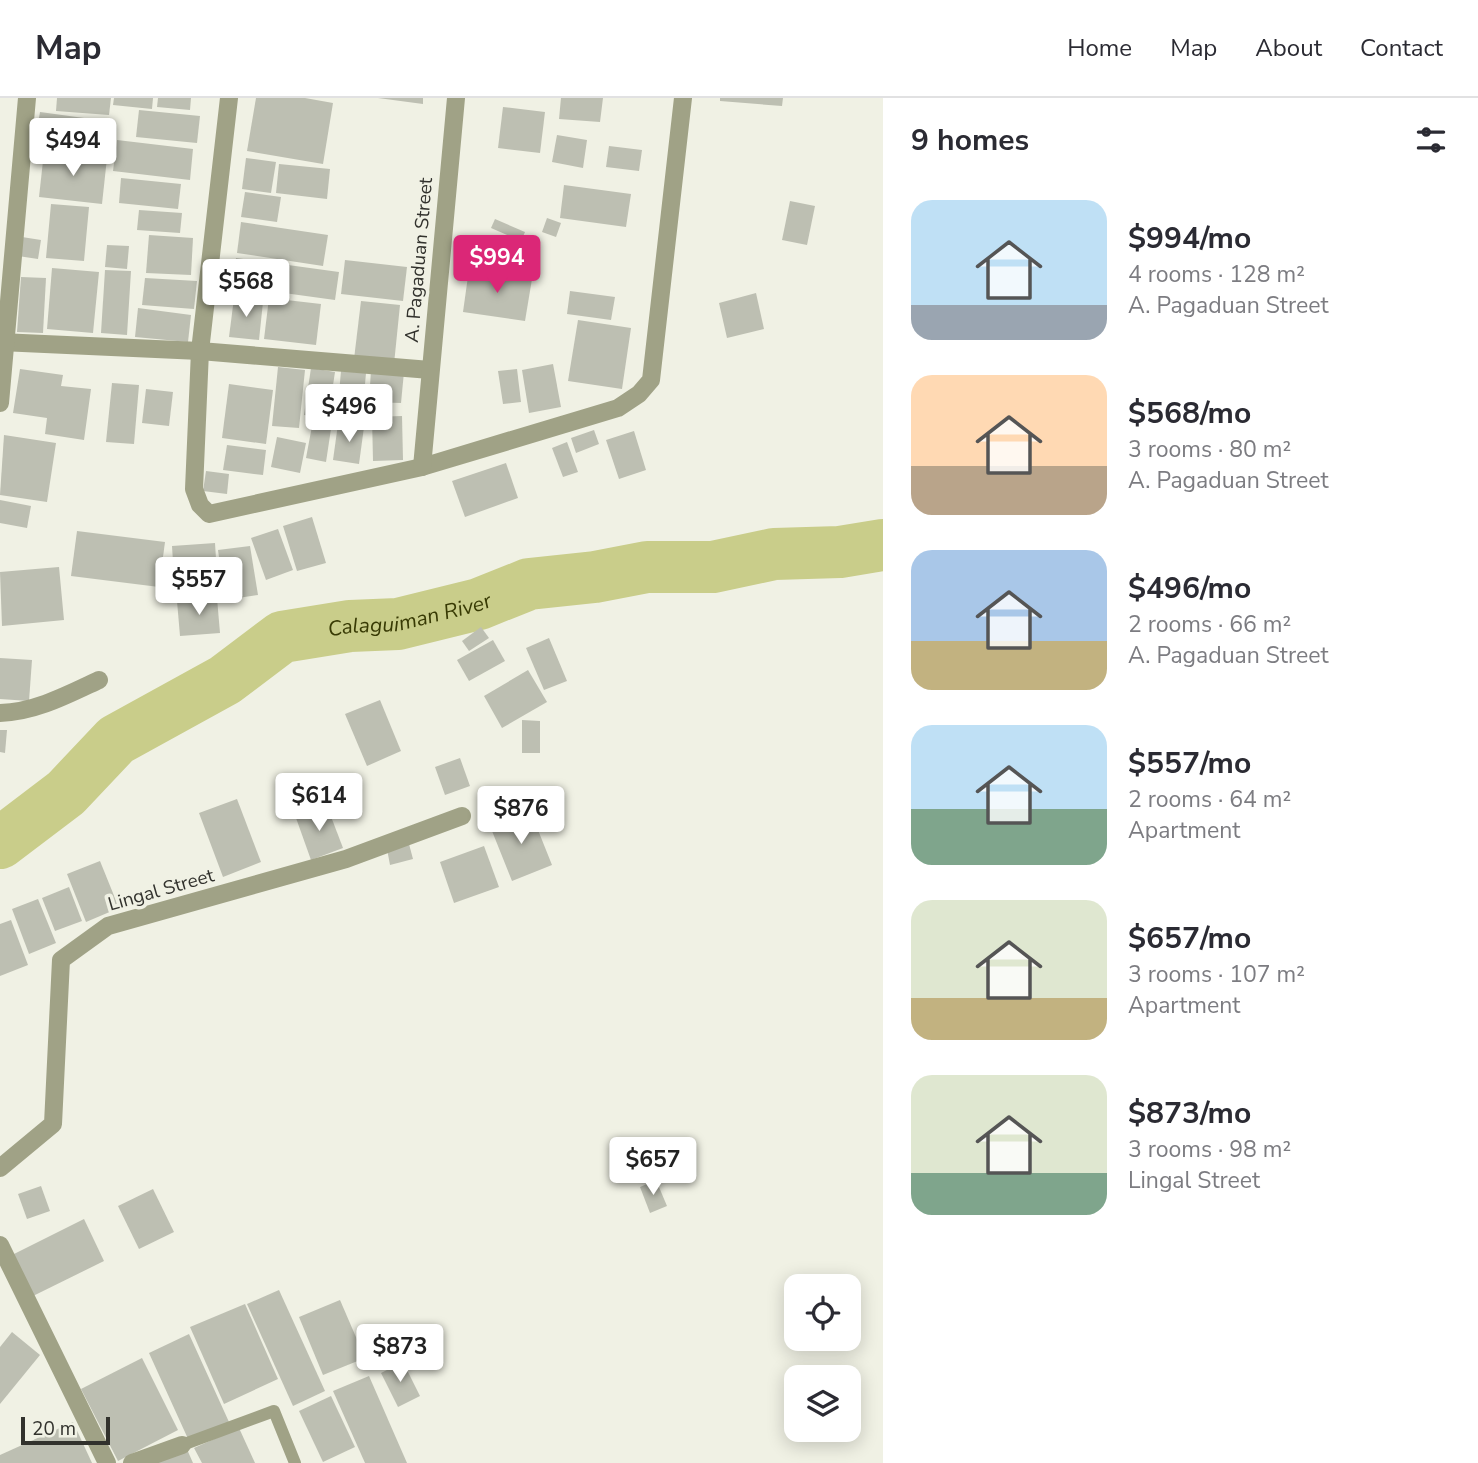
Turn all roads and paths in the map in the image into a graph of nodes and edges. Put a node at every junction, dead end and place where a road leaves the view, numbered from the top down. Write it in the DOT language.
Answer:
graph roads {
  1 [pos="27,98"];
  2 [pos="229,98"];
  3 [pos="456,98"];
  4 [pos="683,98"];
  5 [pos="3,342"];
  6 [pos="200,351"];
  7 [pos="430,370"];
  8 [pos="0,403"];
  9 [pos="422,467"];
  10 [pos="99,680"];
  11 [pos="0,713"];
  12 [pos="462,816"];
  13 [pos="0,1168"];
  14 [pos="0,1245"];
  15 [pos="182,1445"];
  16 [pos="107,1463"];
  17 [pos="132,1463"];
  18 [pos="295,1463"];
  1 -- 5 [label="street"];
  2 -- 6 [label="street"];
  3 -- 7 [label="street, A. Pagaduan Street"];
  4 -- 9 [label="street"];
  5 -- 6 [label="street"];
  5 -- 8 [label="street"];
  6 -- 7 [label="street"];
  6 -- 9 [label="street"];
  7 -- 9 [label="street, A. Pagaduan Street"];
  10 -- 11 [label="street"];
  12 -- 13 [label="street, Lingal Street"];
  14 -- 16 [label="street"];
  15 -- 17 [label="street"];
  15 -- 18 [label="lane"];
}
